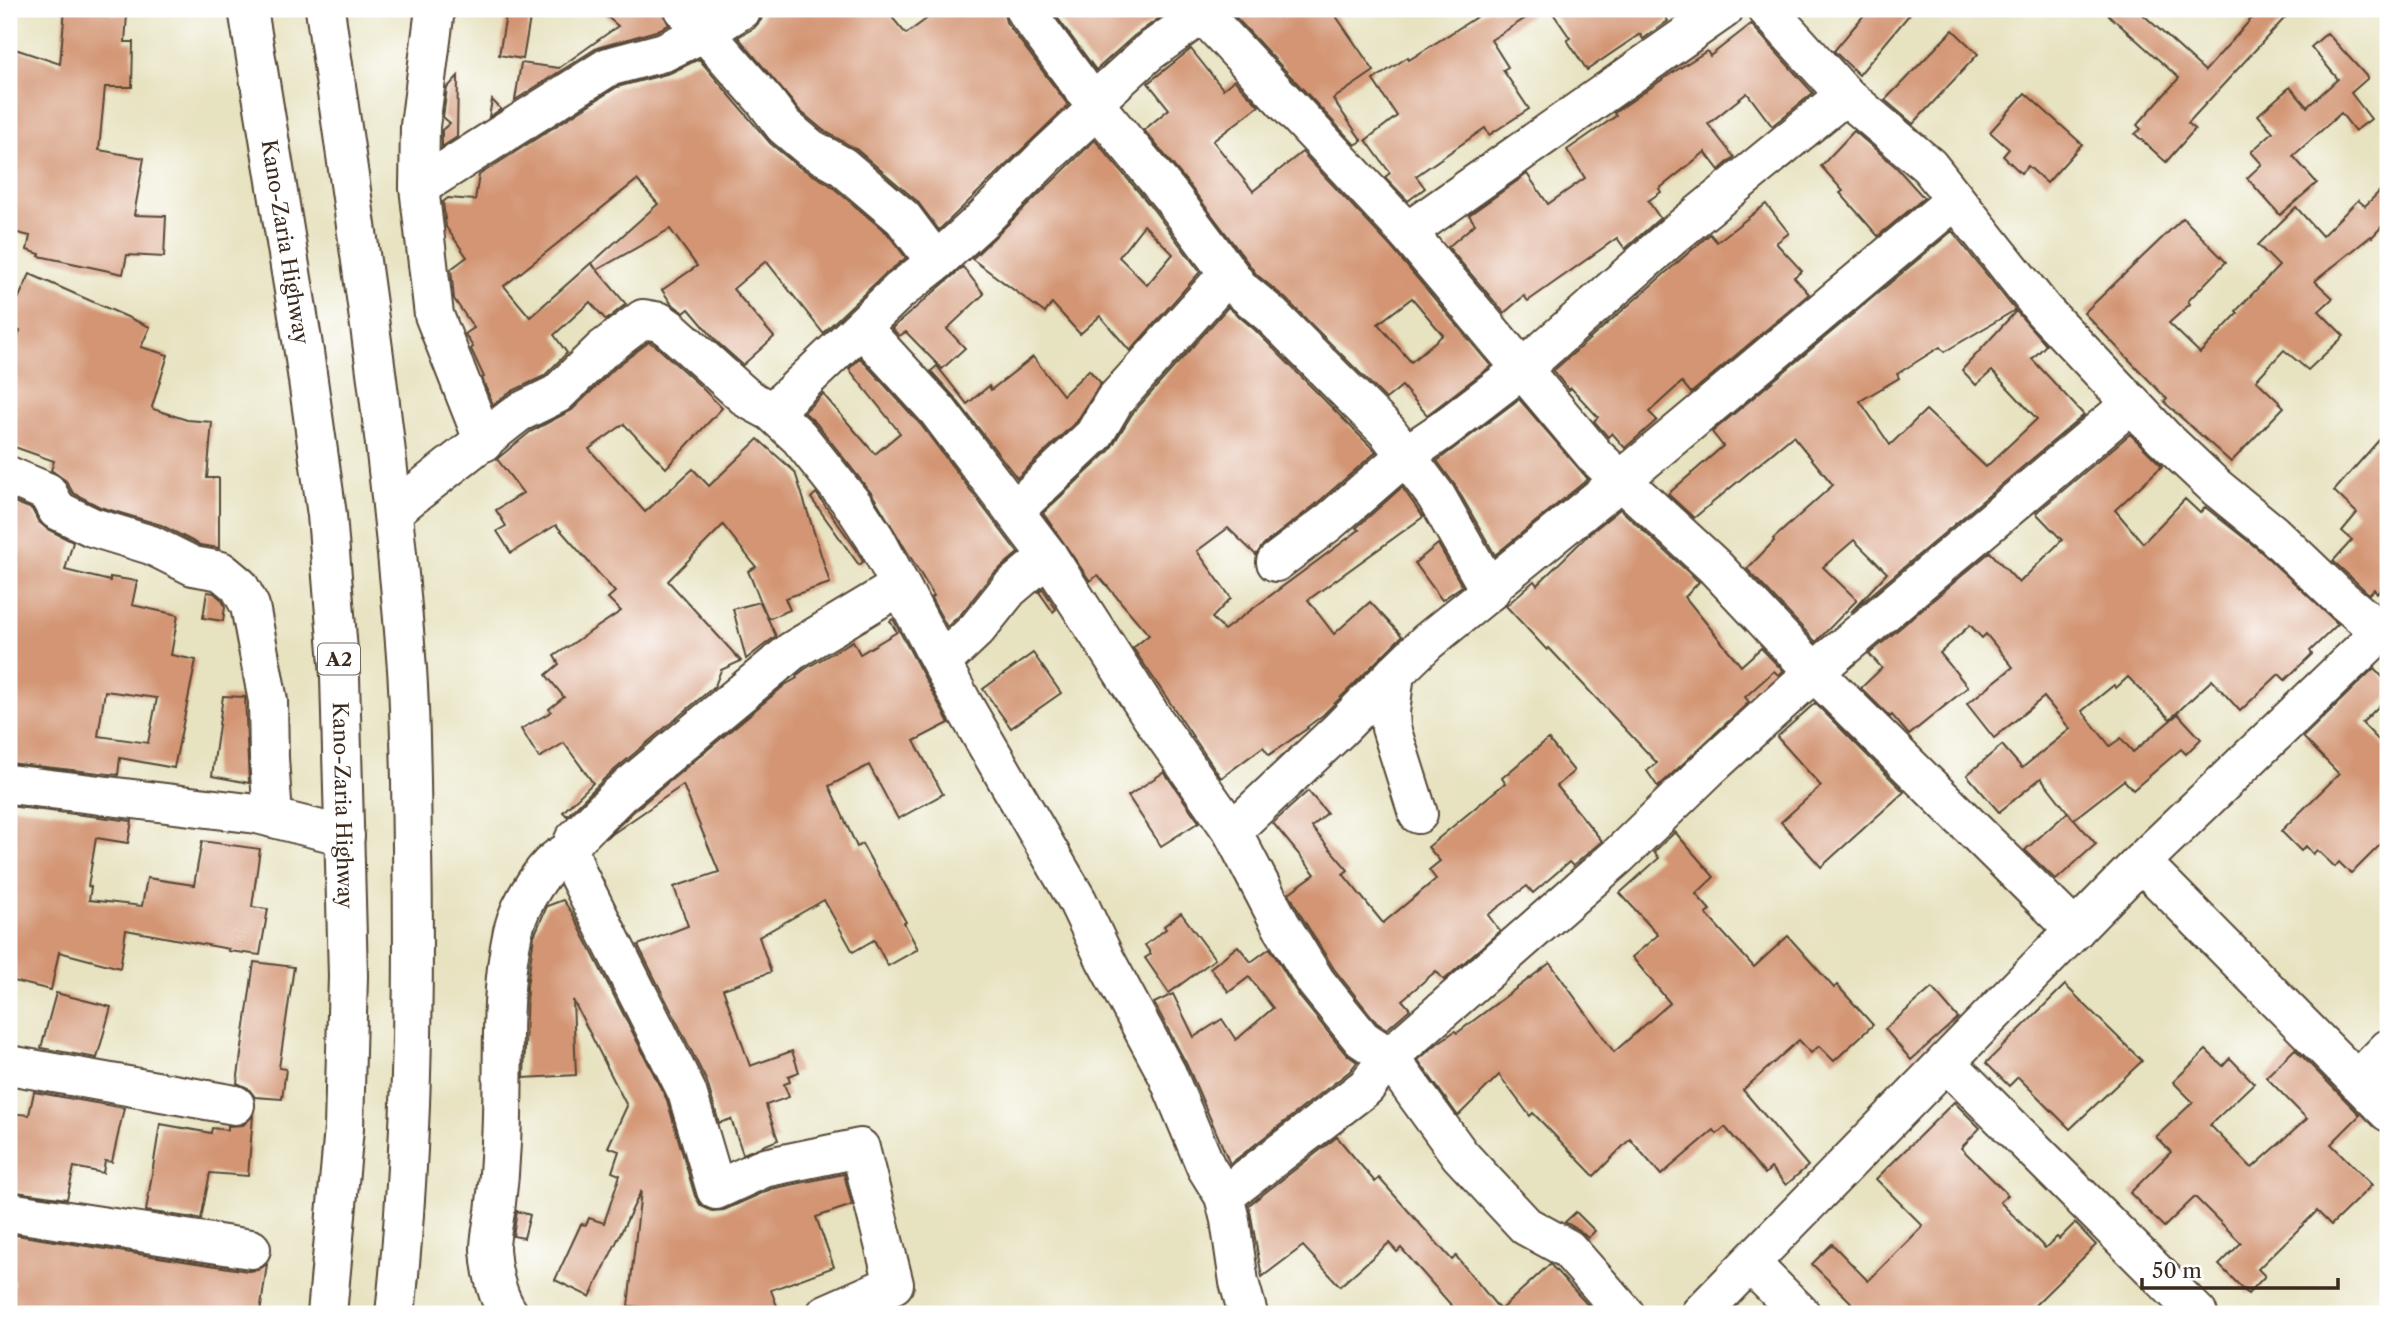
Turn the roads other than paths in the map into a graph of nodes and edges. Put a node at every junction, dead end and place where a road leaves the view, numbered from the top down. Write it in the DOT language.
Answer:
graph roads {
  1 [pos="248,9"];
  2 [pos="325,9"];
  3 [pos="435,9"];
  4 [pos="742,9"];
  5 [pos="1024,9"];
  6 [pos="1724,9"];
  7 [pos="1767,9"];
  8 [pos="1200,11"];
  9 [pos="694,20"];
  10 [pos="1845,95"];
  11 [pos="1094,105"];
  12 [pos="419,187"];
  13 [pos="1955,200"];
  14 [pos="1407,232"];
  15 [pos="936,262"];
  16 [pos="1228,274"];
  17 [pos="862,328"];
  18 [pos="1521,370"];
  19 [pos="2132,403"];
  20 [pos="772,412"];
  21 [pos="484,442"];
  22 [pos="1406,454"];
  23 [pos="9,476"];
  24 [pos="1620,481"];
  25 [pos="393,511"];
  26 [pos="1014,511"];
  27 [pos="1048,556"];
  28 [pos="1276,562"];
  29 [pos="900,586"];
  30 [pos="1490,592"];
  31 [pos="2385,629"];
  32 [pos="942,662"];
  33 [pos="1814,672"];
  34 [pos="1395,673"];
  35 [pos="9,784"];
  36 [pos="1418,814"];
  37 [pos="273,818"];
  38 [pos="1232,831"];
  39 [pos="345,836"];
  40 [pos="570,852"];
  41 [pos="2141,862"];
  42 [pos="2075,930"];
  43 [pos="2388,1049"];
  44 [pos="1390,1057"];
  45 [pos="1947,1062"];
  46 [pos="9,1065"];
  47 [pos="2357,1081"];
  48 [pos="235,1105"];
  49 [pos="2388,1111"];
  50 [pos="1224,1196"];
  51 [pos="9,1217"];
  52 [pos="251,1249"];
  53 [pos="1751,1264"];
  54 [pos="327,1314"];
  55 [pos="395,1314"];
  56 [pos="509,1314"];
  57 [pos="826,1314"];
  58 [pos="1248,1314"];
  59 [pos="1625,1314"];
  60 [pos="1700,1314"];
  61 [pos="1801,1314"];
  62 [pos="2198,1314"];
  1 -- 39 [label="main road, Kano-Zaria Highway / A2"];
  2 -- 25 [label="main road"];
  3 -- 12 [label="main road"];
  4 -- 9 [label="main road"];
  5 -- 11 [label="main road"];
  6 -- 14 [label="main road"];
  7 -- 10 [label="main road"];
  8 -- 11 [label="main road"];
  8 -- 14 [label="main road"];
  9 -- 12 [label="main road"];
  9 -- 15 [label="main road"];
  10 -- 13 [label="main road"];
  10 -- 18 [label="main road"];
  11 -- 15 [label="main road"];
  11 -- 16 [label="main road"];
  12 -- 21 [label="main road"];
  13 -- 19 [label="main road"];
  13 -- 24 [label="main road"];
  14 -- 18 [label="main road"];
  15 -- 17 [label="main road"];
  16 -- 22 [label="main road"];
  16 -- 26 [label="main road"];
  17 -- 20 [label="main road"];
  17 -- 26 [label="main road"];
  18 -- 22 [label="main road"];
  18 -- 24 [label="main road"];
  19 -- 31 [label="main road"];
  19 -- 33 [label="main road"];
  20 -- 21 [label="main road"];
  20 -- 29 [label="main road"];
  21 -- 25 [label="main road"];
  22 -- 28 [label="main road"];
  22 -- 30 [label="main road"];
  23 -- 37 [label="main road"];
  24 -- 30 [label="main road"];
  24 -- 33 [label="main road"];
  25 -- 55 [label="main road"];
  26 -- 27 [label="main road"];
  27 -- 32 [label="main road"];
  27 -- 38 [label="main road"];
  29 -- 32 [label="main road"];
  29 -- 40 [label="main road"];
  30 -- 34 [label="main road"];
  31 -- 41 [label="main road"];
  32 -- 50 [label="main road"];
  33 -- 42 [label="main road"];
  33 -- 44 [label="main road"];
  34 -- 36 [label="main road"];
  34 -- 38 [label="main road"];
  35 -- 37 [label="main road"];
  37 -- 39 [label="main road"];
  38 -- 44 [label="main road"];
  39 -- 54 [label="main road, Kano-Zaria Highway / A2"];
  40 -- 56 [label="main road"];
  40 -- 57 [label="main road"];
  41 -- 42 [label="main road"];
  41 -- 47 [label="main road"];
  42 -- 45 [label="main road"];
  43 -- 47 [label="main road"];
  44 -- 50 [label="main road"];
  44 -- 59 [label="main road"];
  45 -- 53 [label="main road"];
  45 -- 62 [label="main road"];
  46 -- 48 [label="main road"];
  47 -- 49 [label="main road"];
  50 -- 58 [label="main road"];
  51 -- 52 [label="main road"];
  53 -- 60 [label="main road"];
  53 -- 61 [label="main road"];
}
